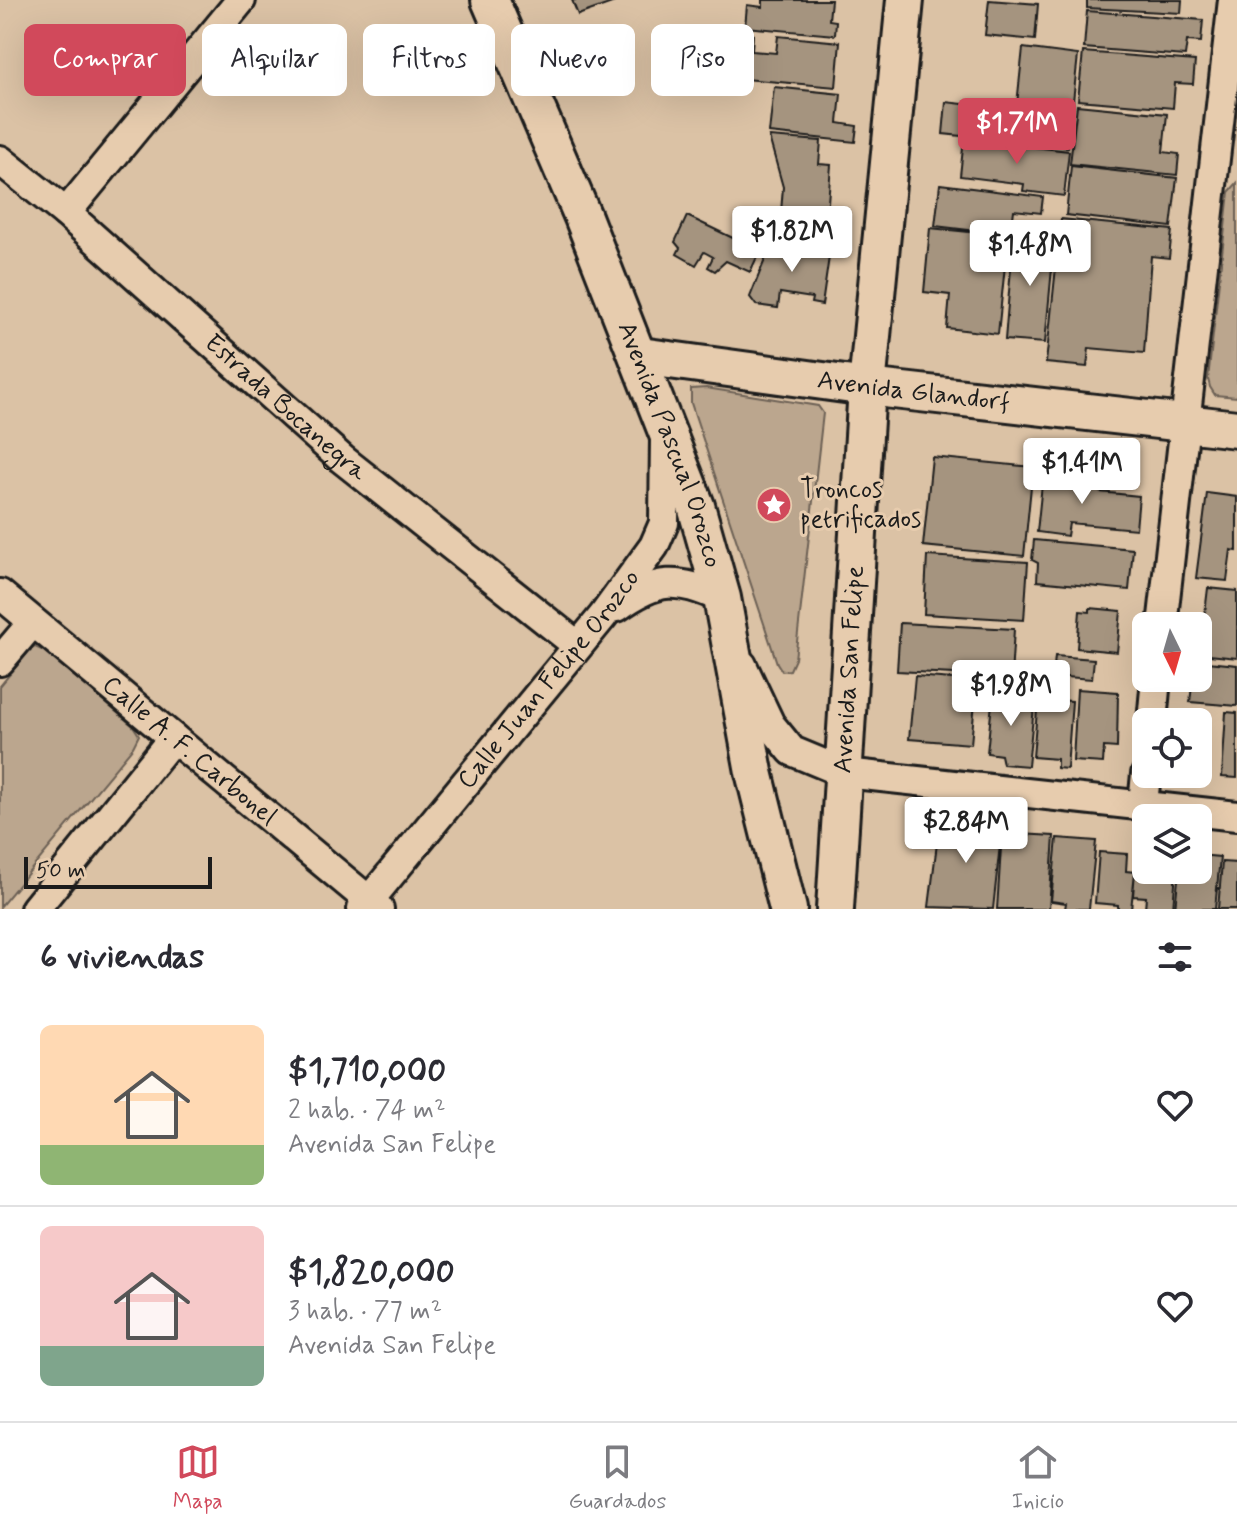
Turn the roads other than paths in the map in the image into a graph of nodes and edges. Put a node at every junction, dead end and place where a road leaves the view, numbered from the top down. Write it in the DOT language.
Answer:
graph roads {
  1 [pos="241,0"];
  2 [pos="490,0"];
  3 [pos="905,0"];
  4 [pos="1233,0"];
  5 [pos="1227,148"];
  6 [pos="0,160"];
  7 [pos="66,213"];
  8 [pos="640,356"];
  9 [pos="867,387"];
  10 [pos="1183,423"];
  11 [pos="665,424"];
  12 [pos="1237,429"];
  13 [pos="0,594"];
  14 [pos="722,598"];
  15 [pos="1163,612"];
  16 [pos="603,616"];
  17 [pos="33,622"];
  18 [pos="577,645"];
  19 [pos="733,647"];
  20 [pos="0,661"];
  21 [pos="173,738"];
  22 [pos="845,773"];
  23 [pos="1145,788"];
  24 [pos="1143,804"];
  25 [pos="1212,813"];
  26 [pos="1237,816"];
  27 [pos="370,906"];
  28 [pos="35,909"];
  29 [pos="788,909"];
  30 [pos="835,909"];
  1 -- 7 [label="street"];
  2 -- 8 [label="main road, Avenida Pascual Orozco"];
  3 -- 9 [label="main road, Avenida San Felipe"];
  4 -- 5 [label="street"];
  5 -- 10 [label="street"];
  6 -- 7 [label="street, Estrada Bocanegra"];
  7 -- 18 [label="street, Estrada Bocanegra"];
  8 -- 9 [label="main road, Avenida Glandorf"];
  8 -- 11 [label="main road, Avenida Pascual Orozco"];
  9 -- 10 [label="main road, Avenida Glandorf"];
  9 -- 22 [label="main road, Avenida San Felipe"];
  10 -- 12 [label="main road, Avenida Glandorf"];
  10 -- 15 [label="street"];
  11 -- 14 [label="main road, Avenida Pascual Orozco"];
  11 -- 16 [label="street, Calle Juan Felipe Orozco"];
  13 -- 17 [label="street, Calle A. F. Carbonel"];
  14 -- 16 [label="street"];
  14 -- 19 [label="main road, Avenida Pascual Orozco"];
  16 -- 18 [label="street, Calle Juan Felipe Orozco"];
  17 -- 20 [label="street"];
  17 -- 21 [label="street, Calle A. F. Carbonel"];
  18 -- 27 [label="street, Calle Juan Felipe Orozco"];
  19 -- 22 [label="street"];
  19 -- 29 [label="main road, Avenida Pascual Orozco"];
  21 -- 27 [label="street, Calle A. F. Carbonel"];
  21 -- 28 [label="street"];
  22 -- 24 [label="street"];
  22 -- 30 [label="main road, Avenida San Felipe"];
  23 -- 24 [label="street"];
  25 -- 26 [label="street"];
}
